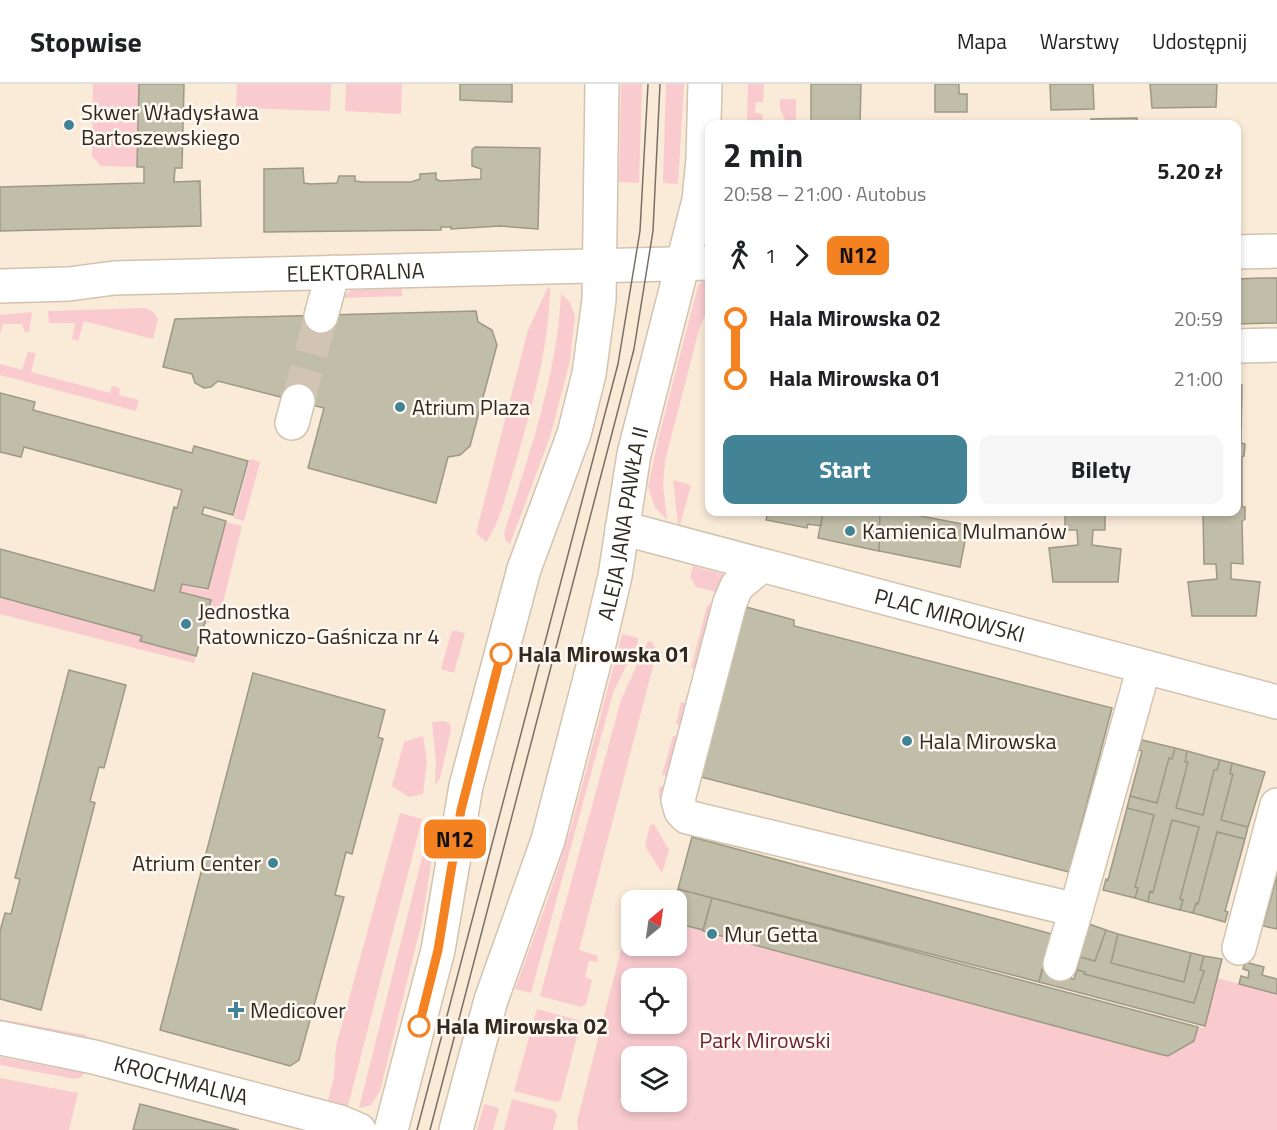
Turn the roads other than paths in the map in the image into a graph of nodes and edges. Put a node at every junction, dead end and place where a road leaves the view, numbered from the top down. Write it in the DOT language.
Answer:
graph roads {
  1 [pos="602,84"];
  2 [pos="705,84"];
  3 [pos="1277,251"];
  4 [pos="1241,252"];
  5 [pos="697,263"];
  6 [pos="599,265"];
  7 [pos="333,272"];
  8 [pos="0,286"];
  9 [pos="321,316"];
  10 [pos="1277,345"];
  11 [pos="1241,346"];
  12 [pos="622,528"];
  13 [pos="761,566"];
  14 [pos="1144,668"];
  15 [pos="1277,702"];
  16 [pos="1277,805"];
  17 [pos="1076,910"];
  18 [pos="1239,948"];
  19 [pos="1060,964"];
  20 [pos="0,1038"];
  21 [pos="359,1130"];
  22 [pos="392,1130"];
  23 [pos="456,1130"];
  1 -- 6 [label="main road"];
  2 -- 5 [label="main road, ALEJA JANA PAWŁA II"];
  3 -- 4 [label="main road"];
  5 -- 6 [label="main road, ELEKTORALNA"];
  5 -- 12 [label="main road, ALEJA JANA PAWŁA II"];
  6 -- 7 [label="main road, ELEKTORALNA"];
  6 -- 22 [label="main road"];
  7 -- 8 [label="main road, ELEKTORALNA"];
  7 -- 9 [label="main road"];
  10 -- 11 [label="main road"];
  12 -- 13 [label="main road, PLAC MIROWSKI"];
  12 -- 23 [label="main road, ALEJA JANA PAWŁA II"];
  13 -- 14 [label="main road, PLAC MIROWSKI"];
  13 -- 17 [label="main road"];
  14 -- 15 [label="main road, PLAC MIROWSKI"];
  14 -- 17 [label="main road"];
  16 -- 18 [label="main road"];
  17 -- 19 [label="main road"];
  20 -- 21 [label="main road, KROCHMALNA"];
}
